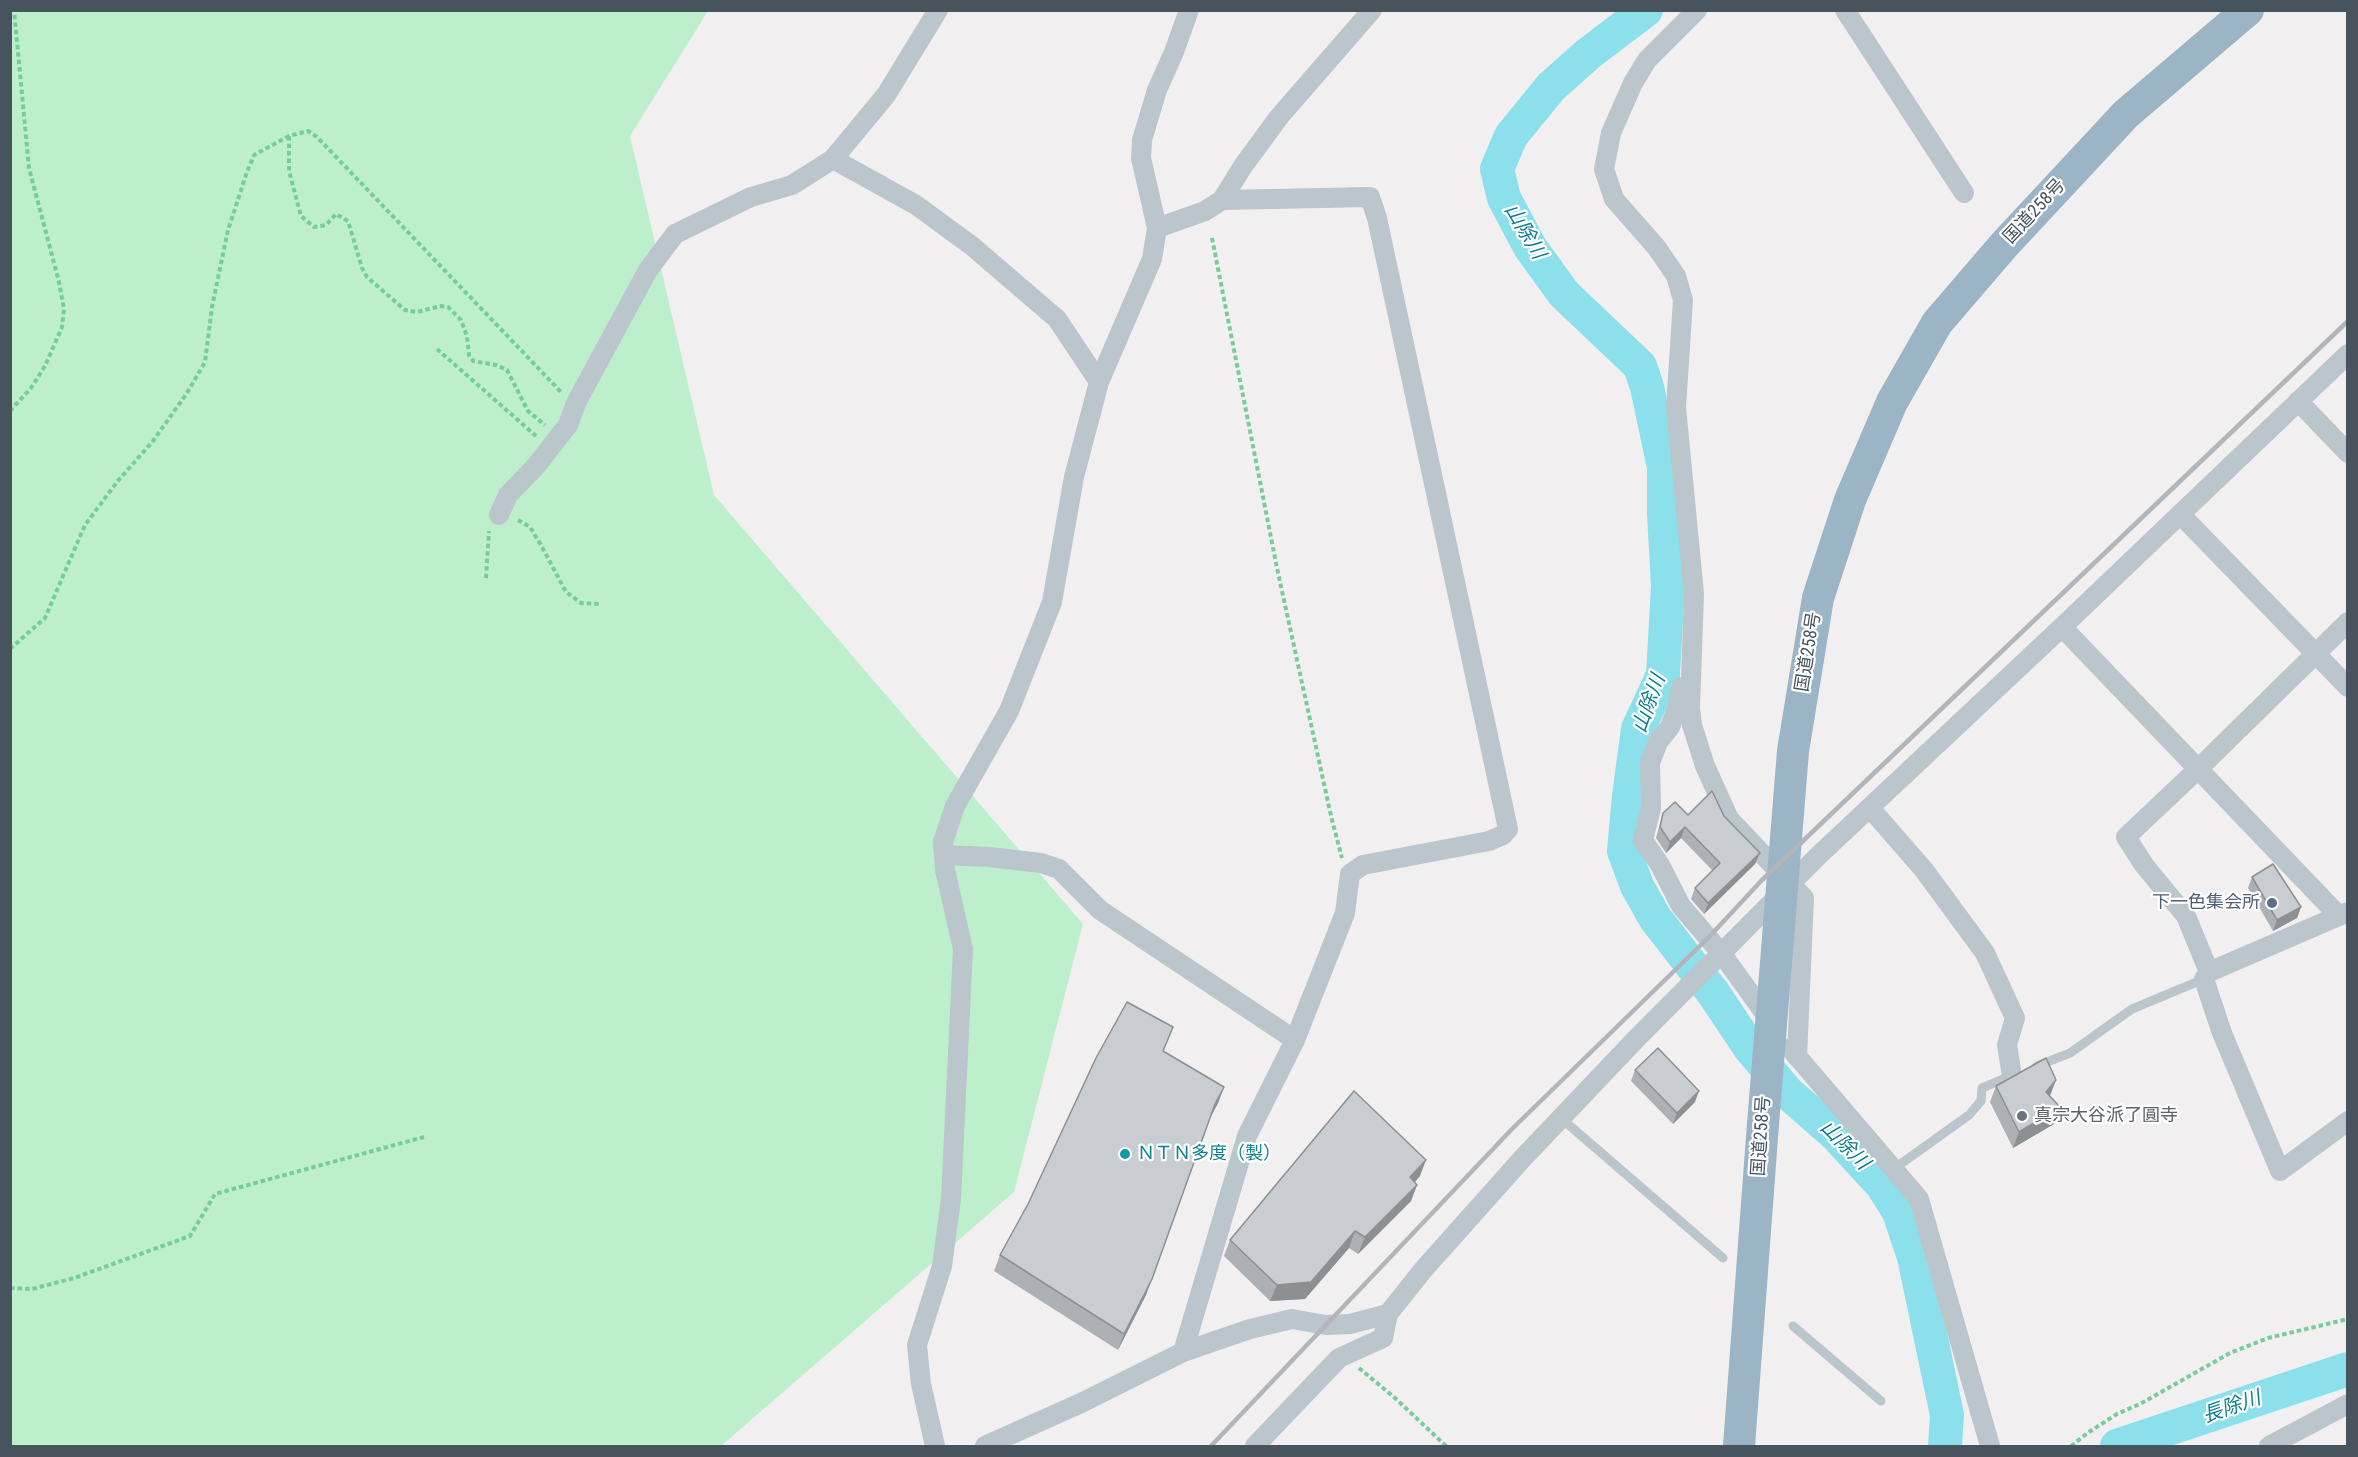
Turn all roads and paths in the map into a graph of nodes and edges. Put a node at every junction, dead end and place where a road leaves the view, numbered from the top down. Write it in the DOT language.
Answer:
graph roads {
  1 [pos="14,10"];
  2 [pos="938,10"];
  3 [pos="1189,10"];
  4 [pos="1372,10"];
  5 [pos="1697,10"];
  6 [pos="1845,10"];
  7 [pos="2248,10"];
  8 [pos="289,136"];
  9 [pos="832,159"];
  10 [pos="1964,193"];
  11 [pos="1222,200"];
  12 [pos="1157,228"];
  13 [pos="1212,238"];
  14 [pos="437,349"];
  15 [pos="2348,354"];
  16 [pos="1099,382"];
  17 [pos="2298,401"];
  18 [pos="576,403"];
  19 [pos="10,411"];
  20 [pos="555,442"];
  21 [pos="2348,453"];
  22 [pos="2180,514"];
  23 [pos="499,515"];
  24 [pos="486,578"];
  25 [pos="599,604"];
  26 [pos="2348,622"];
  27 [pos="2062,627"];
  28 [pos="10,649"];
  29 [pos="1691,649"];
  30 [pos="2316,653"];
  31 [pos="2348,687"];
  32 [pos="2197,770"];
  33 [pos="1870,808"];
  34 [pos="944,855"];
  35 [pos="1350,874"];
  36 [pos="1791,885"];
  37 [pos="2343,914"];
  38 [pos="1722,954"];
  39 [pos="2207,975"];
  40 [pos="1295,1040"];
  41 [pos="1797,1058"];
  42 [pos="2032,1068"];
  43 [pos="2017,1074"];
  44 [pos="1562,1119"];
  45 [pos="2348,1121"];
  46 [pos="424,1137"];
  47 [pos="1895,1168"];
  48 [pos="1723,1258"];
  49 [pos="10,1288"];
  50 [pos="1388,1314"];
  51 [pos="2348,1319"];
  52 [pos="1793,1326"];
  53 [pos="1183,1352"];
  54 [pos="1347,1354"];
  55 [pos="1881,1401"];
  56 [pos="2348,1404"];
  57 [pos="935,1446"];
  58 [pos="985,1446"];
  59 [pos="1255,1446"];
  60 [pos="1446,1446"];
  61 [pos="1739,1446"];
  62 [pos="1990,1446"];
  63 [pos="2072,1446"];
  64 [pos="2269,1446"];
  1 -- 19 [label="path"];
  2 -- 9 [label="street"];
  3 -- 12 [label="street"];
  4 -- 11 [label="street"];
  5 -- 29 [label="street"];
  6 -- 10 [label="street"];
  7 -- 61 [label="highway, 国道258号"];
  8 -- 18 [label="path"];
  8 -- 20 [label="path"];
  8 -- 28 [label="path"];
  9 -- 16 [label="street"];
  9 -- 18 [label="street"];
  11 -- 12 [label="street"];
  11 -- 35 [label="street"];
  12 -- 16 [label="street"];
  13 -- 35 [label="path"];
  14 -- 20 [label="path"];
  15 -- 17 [label="street"];
  16 -- 34 [label="street"];
  17 -- 21 [label="street"];
  17 -- 22 [label="street"];
  18 -- 20 [label="street"];
  20 -- 23 [label="street"];
  22 -- 27 [label="street"];
  22 -- 30 [label="street"];
  23 -- 24 [label="path"];
  23 -- 25 [label="path"];
  26 -- 30 [label="street"];
  27 -- 32 [label="street"];
  27 -- 33 [label="street"];
  29 -- 36 [label="street"];
  29 -- 38 [label="street"];
  30 -- 31 [label="street"];
  30 -- 32 [label="street"];
  32 -- 37 [label="street"];
  32 -- 39 [label="street"];
  33 -- 36 [label="street"];
  33 -- 43 [label="street"];
  34 -- 40 [label="street"];
  34 -- 57 [label="street"];
  35 -- 40 [label="street"];
  36 -- 38 [label="street"];
  36 -- 41 [label="street"];
  37 -- 39 [label="street"];
  38 -- 41 [label="street"];
  38 -- 44 [label="street"];
  39 -- 42 [label="lane"];
  39 -- 45 [label="street"];
  40 -- 53 [label="street"];
  41 -- 47 [label="street"];
  43 -- 47 [label="lane"];
  44 -- 48 [label="lane"];
  44 -- 50 [label="street"];
  46 -- 49 [label="path"];
  47 -- 62 [label="street"];
  50 -- 53 [label="street"];
  50 -- 54 [label="street"];
  51 -- 63 [label="path"];
  52 -- 55 [label="lane"];
  53 -- 58 [label="street"];
  54 -- 59 [label="street"];
  54 -- 60 [label="path"];
  56 -- 64 [label="street"];
}
